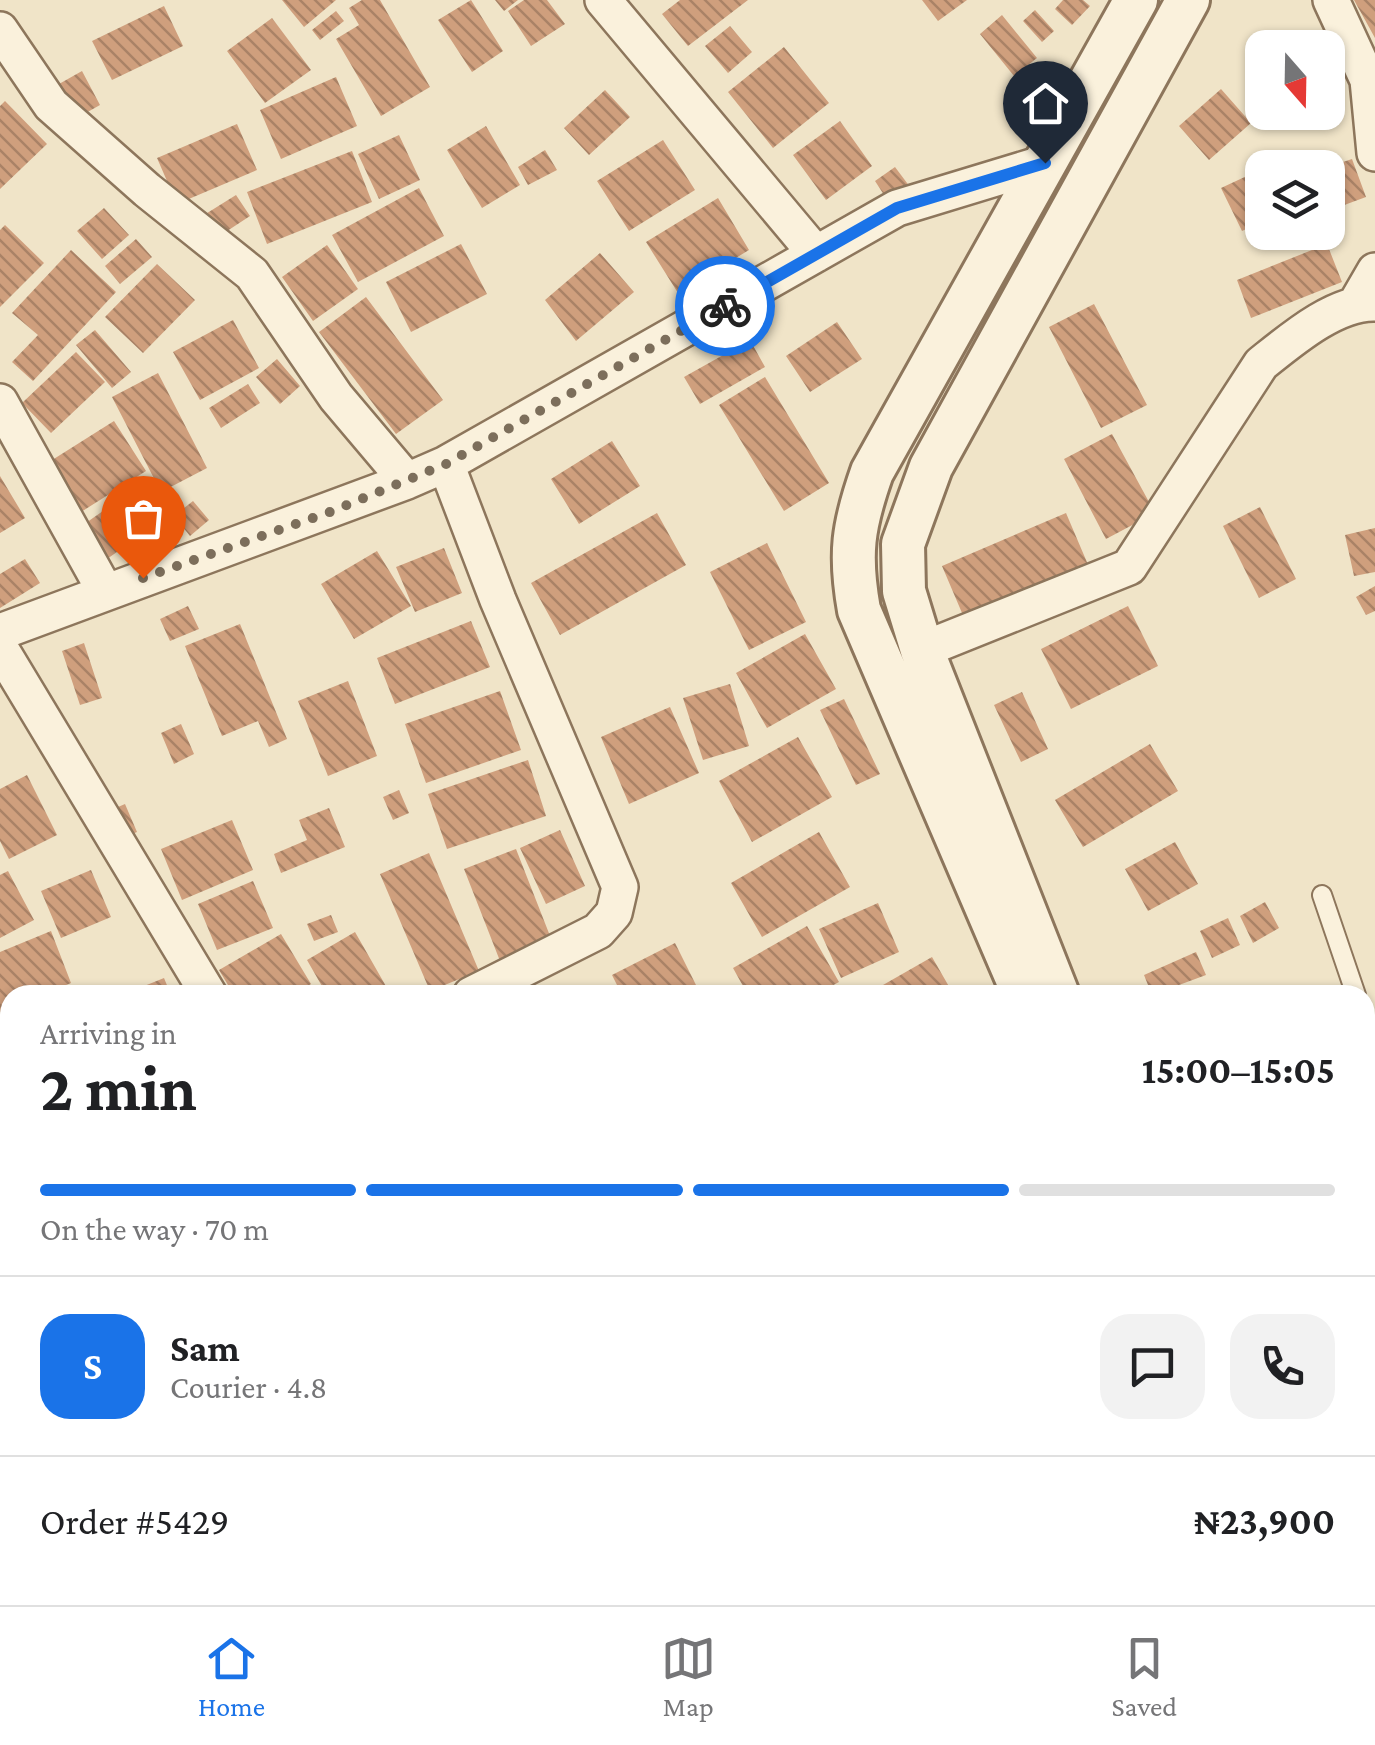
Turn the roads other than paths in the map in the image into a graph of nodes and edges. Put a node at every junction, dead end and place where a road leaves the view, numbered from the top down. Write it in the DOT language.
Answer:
graph roads {
  1 [pos="602,0"];
  2 [pos="1136,0"];
  3 [pos="1188,0"];
  4 [pos="1330,0"];
  5 [pos="0,30"];
  6 [pos="1371,82"];
  7 [pos="1375,153"];
  8 [pos="1045,163"];
  9 [pos="816,254"];
  10 [pos="1375,271"];
  11 [pos="1366,302"];
  12 [pos="0,402"];
  13 [pos="446,464"];
  14 [pos="407,481"];
  15 [pos="105,591"];
  16 [pos="0,632"];
  17 [pos="0,648"];
  18 [pos="922,650"];
  19 [pos="1322,894"];
  20 [pos="203,985"];
  21 [pos="491,985"];
  22 [pos="1020,985"];
  23 [pos="1054,985"];
  24 [pos="1353,985"];
  1 -- 9 [label="street"];
  2 -- 8 [label="street"];
  3 -- 18 [label="street"];
  4 -- 6 [label="street"];
  5 -- 14 [label="street"];
  6 -- 7 [label="street"];
  8 -- 9 [label="street"];
  8 -- 22 [label="street"];
  9 -- 13 [label="street"];
  10 -- 11 [label="street"];
  11 -- 18 [label="street"];
  12 -- 15 [label="street"];
  13 -- 14 [label="street"];
  13 -- 21 [label="street"];
  14 -- 15 [label="street"];
  15 -- 16 [label="street"];
  17 -- 20 [label="street"];
  18 -- 23 [label="street"];
  19 -- 24 [label="lane"];
}
